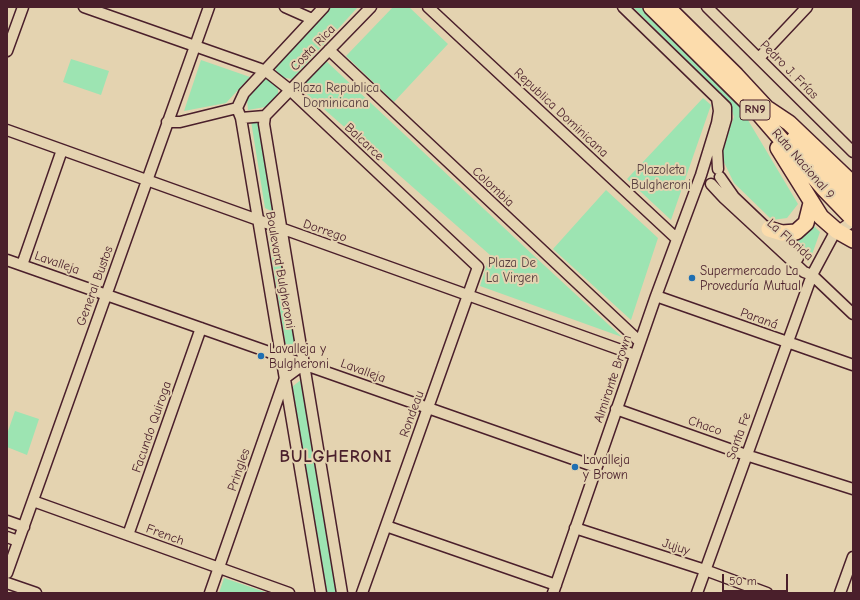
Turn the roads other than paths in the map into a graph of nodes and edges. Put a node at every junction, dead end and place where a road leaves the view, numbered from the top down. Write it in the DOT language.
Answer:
graph roads {
  1 [pos="23,7"];
  2 [pos="84,7"];
  3 [pos="208,7"];
  4 [pos="285,7"];
  5 [pos="324,7"];
  6 [pos="371,7"];
  7 [pos="428,7"];
  8 [pos="623,7"];
  9 [pos="651,7"];
  10 [pos="667,7"];
  11 [pos="707,7"];
  12 [pos="807,7"];
  13 [pos="112,12"];
  14 [pos="312,19"];
  15 [pos="195,46"];
  16 [pos="329,50"];
  17 [pos="7,52"];
  18 [pos="759,58"];
  19 [pos="266,71"];
  20 [pos="290,90"];
  21 [pos="717,98"];
  22 [pos="237,108"];
  23 [pos="764,112"];
  24 [pos="265,116"];
  25 [pos="241,118"];
  26 [pos="167,122"];
  27 [pos="7,130"];
  28 [pos="62,150"];
  29 [pos="853,152"];
  30 [pos="702,172"];
  31 [pos="719,173"];
  32 [pos="851,180"];
  33 [pos="146,181"];
  34 [pos="710,184"];
  35 [pos="692,198"];
  36 [pos="811,203"];
  37 [pos="853,203"];
  38 [pos="258,220"];
  39 [pos="853,220"];
  40 [pos="282,229"];
  41 [pos="769,229"];
  42 [pos="837,231"];
  43 [pos="677,239"];
  44 [pos="853,240"];
  45 [pos="7,260"];
  46 [pos="22,265"];
  47 [pos="478,267"];
  48 [pos="812,274"];
  49 [pos="106,294"];
  50 [pos="468,294"];
  51 [pos="656,296"];
  52 [pos="853,314"];
  53 [pos="201,328"];
  54 [pos="640,342"];
  55 [pos="788,343"];
  56 [pos="635,355"];
  57 [pos="281,356"];
  58 [pos="304,364"];
  59 [pos="853,365"];
  60 [pos="285,378"];
  61 [pos="428,408"];
  62 [pos="616,409"];
  63 [pos="746,455"];
  64 [pos="596,467"];
  65 [pos="853,489"];
  66 [pos="33,501"];
  67 [pos="7,521"];
  68 [pos="386,526"];
  69 [pos="24,527"];
  70 [pos="575,528"];
  71 [pos="128,535"];
  72 [pos="7,537"];
  73 [pos="18,541"];
  74 [pos="853,557"];
  75 [pos="218,568"];
  76 [pos="705,570"];
  77 [pos="7,573"];
  78 [pos="7,583"];
  79 [pos="554,589"];
  80 [pos="36,593"];
  81 [pos="210,593"];
  82 [pos="289,593"];
  83 [pos="321,593"];
  84 [pos="342,593"];
  85 [pos="362,593"];
  86 [pos="697,593"];
  87 [pos="767,593"];
  88 [pos="840,593"];
  1 -- 17 [label="street"];
  2 -- 13 [label="street, Balcarce"];
  3 -- 15 [label="street, General Bustos"];
  4 -- 14 [label="street"];
  5 -- 14 [label="street, Costa Rica"];
  6 -- 16 [label="street, Costa Rica"];
  7 -- 43 [label="street, Republica Dominicana"];
  8 -- 21 [label="street"];
  9 -- 23 [label="highway, Ruta Nacional 9 / RN9"];
  10 -- 23 [label="highway, Ruta Nacional 9 / RN9"];
  11 -- 18 [label="street, Pedro J. Frías"];
  12 -- 18 [label="street"];
  13 -- 15 [label="street, Balcarce"];
  14 -- 19 [label="street, Costa Rica"];
  15 -- 19 [label="street, Balcarce"];
  15 -- 26 [label="street, General Bustos"];
  16 -- 20 [label="street, Costa Rica"];
  16 -- 54 [label="street, Colombia"];
  18 -- 29 [label="street, Pedro J. Frías"];
  19 -- 20 [label="street, Balcarce"];
  19 -- 22 [label="street, Costa Rica"];
  20 -- 24 [label="street, Costa Rica"];
  20 -- 47 [label="street, Balcarce"];
  21 -- 30 [label="street, Almirante Brown"];
  21 -- 31 [label="street"];
  22 -- 25 [label="street"];
  22 -- 26 [label="street"];
  23 -- 32 [label="highway, RN9"];
  23 -- 36 [label="highway, RN9"];
  23 -- 37 [label="highway, Ruta Nacional 9 / RN9"];
  23 -- 39 [label="highway, Ruta Nacional 9 / RN9"];
  24 -- 25 [label="street"];
  24 -- 40 [label="street, Boulevard Bulgheroni"];
  25 -- 38 [label="street, Boulevard Bulgheroni"];
  26 -- 33 [label="street, General Bustos"];
  27 -- 28 [label="street, Dorrego"];
  28 -- 33 [label="street, Dorrego"];
  28 -- 46 [label="street"];
  30 -- 31 [label="street"];
  30 -- 34 [label="street"];
  30 -- 35 [label="street, Almirante Brown"];
  31 -- 34 [label="street"];
  31 -- 41 [label="street"];
  33 -- 38 [label="street, Dorrego"];
  33 -- 49 [label="street, General Bustos"];
  34 -- 35 [label="street"];
  34 -- 48 [label="street, La Florida"];
  35 -- 43 [label="street, Almirante Brown"];
  36 -- 41 [label="highway"];
  36 -- 42 [label="highway, RN9"];
  38 -- 40 [label="street, Dorrego"];
  38 -- 57 [label="street, Boulevard Bulgheroni"];
  39 -- 42 [label="street"];
  40 -- 50 [label="street, Dorrego"];
  40 -- 58 [label="street, Boulevard Bulgheroni"];
  41 -- 48 [label="street"];
  42 -- 44 [label="highway, RN9"];
  42 -- 48 [label="street"];
  43 -- 51 [label="street, Almirante Brown"];
  45 -- 46 [label="street, Lavalleja"];
  46 -- 49 [label="street, Lavalleja"];
  47 -- 50 [label="street, Rondeau"];
  48 -- 52 [label="street, La Florida"];
  48 -- 55 [label="street, Santa Fe"];
  49 -- 53 [label="street, Lavalleja"];
  49 -- 66 [label="street, General Bustos"];
  50 -- 56 [label="street, Dorrego"];
  50 -- 61 [label="street, Rondeau"];
  51 -- 54 [label="street, Almirante Brown"];
  51 -- 55 [label="street, Paraná"];
  53 -- 57 [label="street, Lavalleja"];
  53 -- 71 [label="street, Facundo Quiroga"];
  54 -- 56 [label="street, Almirante Brown"];
  55 -- 59 [label="street, Paraná"];
  55 -- 63 [label="street, Santa Fe"];
  56 -- 62 [label="street, Almirante Brown"];
  57 -- 58 [label="street, Lavalleja"];
  57 -- 60 [label="street, Boulevard Bulgheroni"];
  58 -- 60 [label="street"];
  58 -- 61 [label="street, Lavalleja"];
  58 -- 84 [label="street, Boulevard Bulgheroni"];
  60 -- 75 [label="street, Pringles"];
  60 -- 83 [label="street, Boulevard Bulgheroni"];
  61 -- 64 [label="street, Lavalleja"];
  61 -- 68 [label="street, Rondeau"];
  62 -- 63 [label="street, Chaco"];
  62 -- 64 [label="street, Almirante Brown"];
  63 -- 65 [label="street, Chaco"];
  63 -- 76 [label="street, Santa Fe"];
  64 -- 70 [label="street, Almirante Brown"];
  66 -- 69 [label="street, General Bustos"];
  66 -- 71 [label="street, French"];
  67 -- 69 [label="street"];
  68 -- 79 [label="street"];
  68 -- 85 [label="street, Rondeau"];
  69 -- 73 [label="street, General Bustos"];
  70 -- 76 [label="street, Jujuy"];
  70 -- 79 [label="street, Almirante Brown"];
  71 -- 75 [label="street, French"];
  72 -- 73 [label="street"];
  73 -- 77 [label="street, General Bustos"];
  74 -- 88 [label="street"];
  75 -- 81 [label="street, Pringles"];
  75 -- 82 [label="street, French"];
  76 -- 86 [label="street, Santa Fe"];
  76 -- 87 [label="street, Jujuy"];
  78 -- 80 [label="street"];
}
